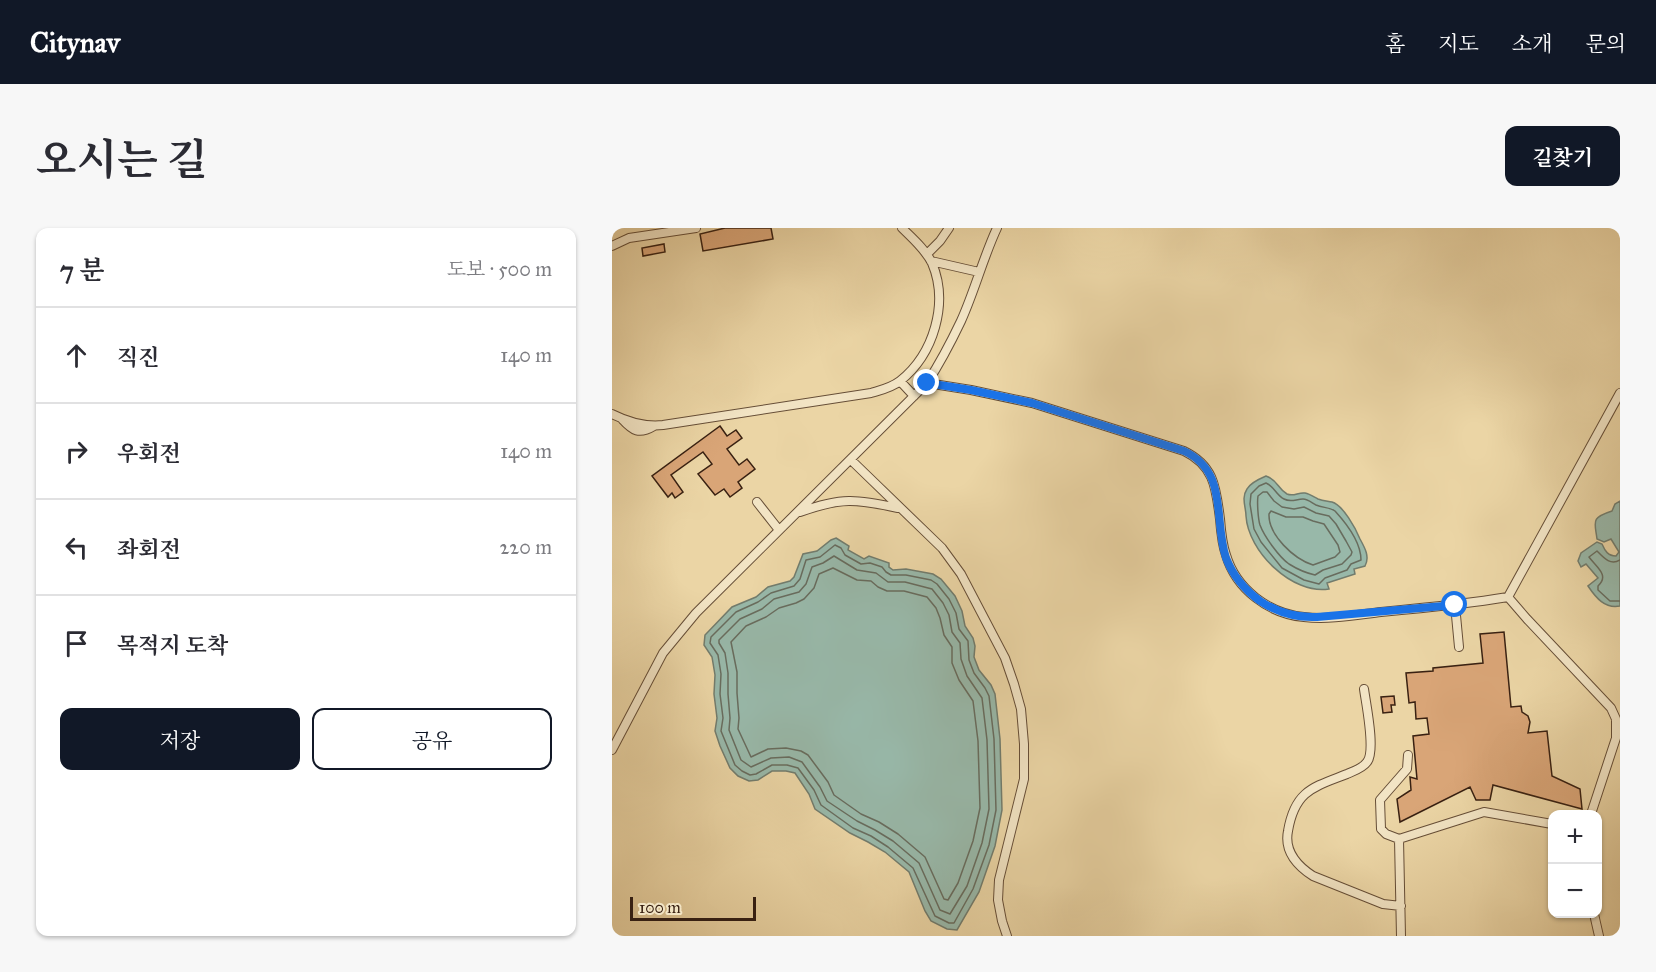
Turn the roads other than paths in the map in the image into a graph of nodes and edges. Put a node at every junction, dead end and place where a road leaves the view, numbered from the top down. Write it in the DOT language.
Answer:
graph roads {
  1 [pos="696,228"];
  2 [pos="902,228"];
  3 [pos="949,228"];
  4 [pos="997,228"];
  5 [pos="612,245"];
  6 [pos="929,258"];
  7 [pos="979,272"];
  8 [pos="900,381"];
  9 [pos="927,383"];
  10 [pos="1620,393"];
  11 [pos="914,396"];
  12 [pos="612,414"];
  13 [pos="851,459"];
  14 [pos="758,501"];
  15 [pos="900,509"];
  16 [pos="796,513"];
  17 [pos="780,530"];
  18 [pos="1508,597"];
  19 [pos="1455,605"];
  20 [pos="1459,647"];
  21 [pos="1365,689"];
  22 [pos="612,750"];
  23 [pos="1408,755"];
  24 [pos="1593,810"];
  25 [pos="1548,823"];
  26 [pos="1399,839"];
  27 [pos="1401,906"];
  28 [pos="1595,918"];
  29 [pos="1007,936"];
  30 [pos="1401,936"];
  31 [pos="1599,936"];
  1 -- 5 [label="lane"];
  2 -- 6 [label="lane"];
  3 -- 6 [label="lane"];
  4 -- 7 [label="lane"];
  6 -- 7 [label="lane"];
  6 -- 8 [label="lane"];
  7 -- 9 [label="lane"];
  8 -- 11 [label="lane"];
  8 -- 12 [label="lane"];
  9 -- 11 [label="lane"];
  9 -- 19 [label="lane"];
  10 -- 18 [label="lane"];
  11 -- 13 [label="lane"];
  13 -- 15 [label="lane"];
  13 -- 16 [label="lane"];
  14 -- 17 [label="lane"];
  15 -- 16 [label="lane"];
  15 -- 29 [label="lane"];
  16 -- 17 [label="lane"];
  17 -- 22 [label="lane"];
  18 -- 19 [label="lane"];
  18 -- 24 [label="lane"];
  19 -- 20 [label="lane"];
  21 -- 27 [label="lane"];
  23 -- 26 [label="lane"];
  25 -- 26 [label="lane"];
  26 -- 27 [label="lane"];
  27 -- 30 [label="lane"];
  28 -- 31 [label="lane"];
}
